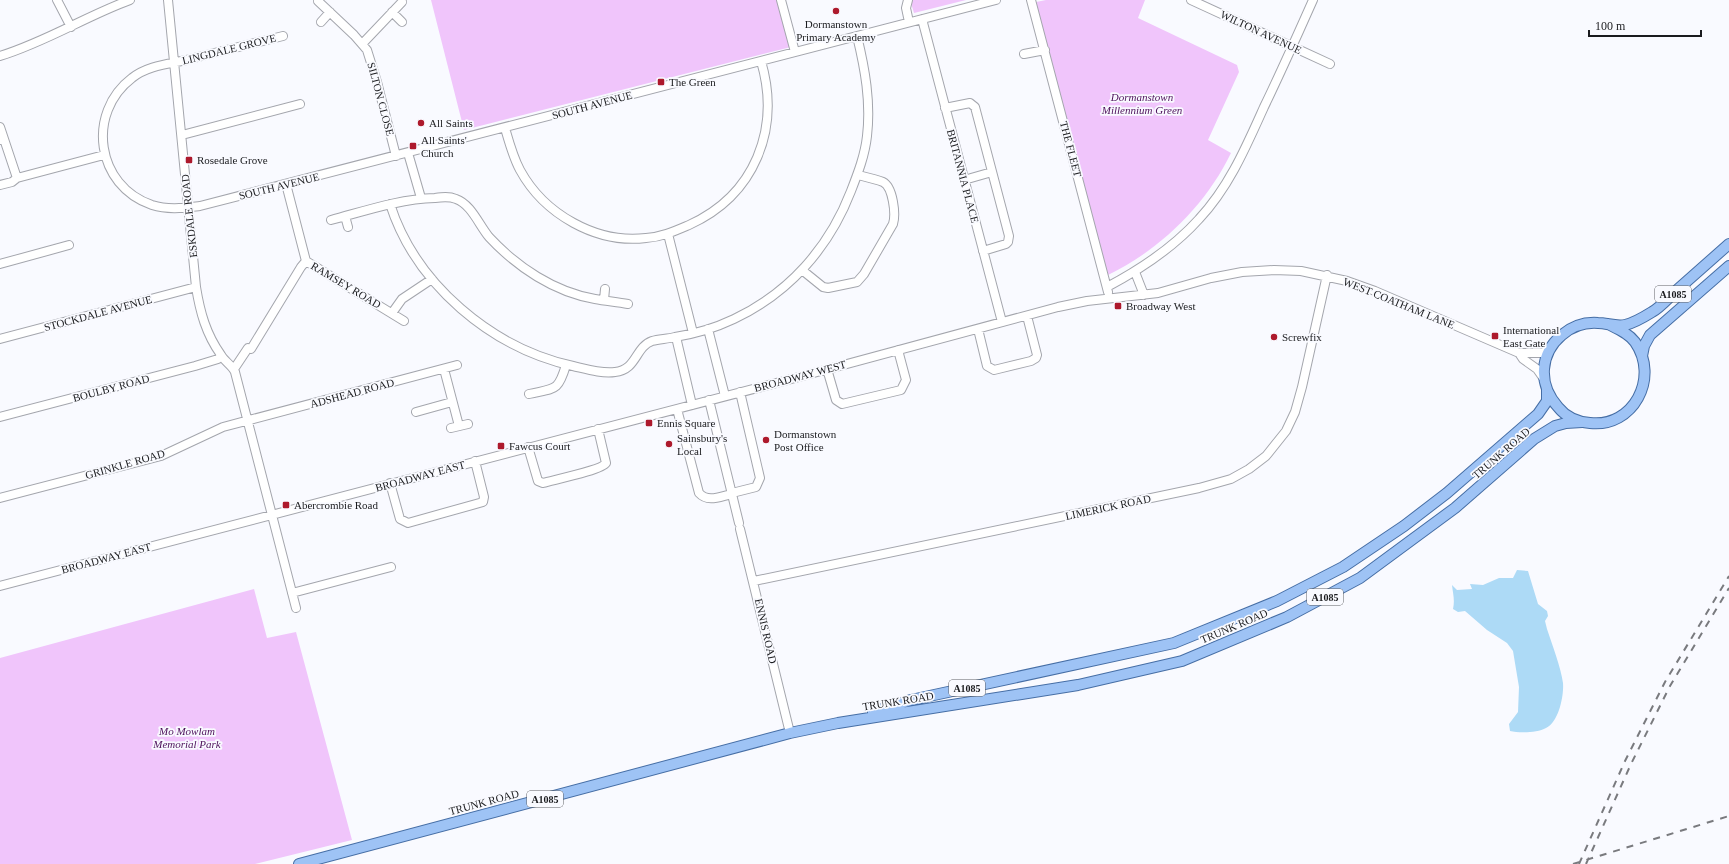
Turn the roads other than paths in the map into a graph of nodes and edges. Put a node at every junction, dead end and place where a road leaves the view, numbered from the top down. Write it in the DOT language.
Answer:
graph roads {
  1 [pos="57,0"];
  2 [pos="130,0"];
  3 [pos="168,0"];
  4 [pos="782,0"];
  5 [pos="908,0"];
  6 [pos="996,0"];
  7 [pos="1031,0"];
  8 [pos="1192,0"];
  9 [pos="1313,0"];
  10 [pos="318,1"];
  11 [pos="402,2"];
  12 [pos="330,12"];
  13 [pos="392,12"];
  14 [pos="922,19"];
  15 [pos="321,22"];
  16 [pos="402,22"];
  17 [pos="909,22"];
  18 [pos="71,27"];
  19 [pos="283,36"];
  20 [pos="857,36"];
  21 [pos="363,44"];
  22 [pos="1292,47"];
  23 [pos="1045,50"];
  24 [pos="795,52"];
  25 [pos="1024,54"];
  26 [pos="0,56"];
  27 [pos="761,61"];
  28 [pos="175,63"];
  29 [pos="1330,64"];
  30 [pos="300,104"];
  31 [pos="945,108"];
  32 [pos="0,127"];
  33 [pos="505,128"];
  34 [pos="182,135"];
  35 [pos="2,140"];
  36 [pos="408,153"];
  37 [pos="104,155"];
  38 [pos="396,156"];
  39 [pos="992,172"];
  40 [pos="858,175"];
  41 [pos="17,178"];
  42 [pos="964,180"];
  43 [pos="286,184"];
  44 [pos="0,185"];
  45 [pos="421,198"];
  46 [pos="390,204"];
  47 [pos="189,207"];
  48 [pos="345,216"];
  49 [pos="331,220"];
  50 [pos="348,228"];
  51 [pos="668,234"];
  52 [pos="1729,244"];
  53 [pos="69,245"];
  54 [pos="983,250"];
  55 [pos="306,262"];
  56 [pos="0,264"];
  57 [pos="1729,266"];
  58 [pos="802,270"];
  59 [pos="1135,272"];
  60 [pos="1327,275"];
  61 [pos="432,279"];
  62 [pos="196,287"];
  63 [pos="1107,287"];
  64 [pos="605,289"];
  65 [pos="1144,295"];
  66 [pos="1110,298"];
  67 [pos="604,300"];
  68 [pos="628,304"];
  69 [pos="392,313"];
  70 [pos="1027,316"];
  71 [pos="404,321"];
  72 [pos="1002,322"];
  73 [pos="1608,324"];
  74 [pos="978,329"];
  75 [pos="708,330"];
  76 [pos="692,333"];
  77 [pos="676,337"];
  78 [pos="0,339"];
  79 [pos="1550,349"];
  80 [pos="898,350"];
  81 [pos="1519,353"];
  82 [pos="221,356"];
  83 [pos="1642,356"];
  84 [pos="457,365"];
  85 [pos="566,365"];
  86 [pos="827,368"];
  87 [pos="234,369"];
  88 [pos="444,369"];
  89 [pos="1544,379"];
  90 [pos="1547,390"];
  91 [pos="740,392"];
  92 [pos="529,394"];
  93 [pos="726,396"];
  94 [pos="709,400"];
  95 [pos="452,402"];
  96 [pos="692,405"];
  97 [pos="677,408"];
  98 [pos="416,412"];
  99 [pos="0,417"];
  100 [pos="247,421"];
  101 [pos="1582,422"];
  102 [pos="468,424"];
  103 [pos="598,429"];
  104 [pos="528,447"];
  105 [pos="474,462"];
  106 [pos="390,483"];
  107 [pos="732,493"];
  108 [pos="0,498"];
  109 [pos="272,515"];
  110 [pos="391,567"];
  111 [pos="754,581"];
  112 [pos="0,586"];
  113 [pos="292,593"];
  114 [pos="296,608"];
  115 [pos="838,723"];
  116 [pos="790,733"];
  117 [pos="300,864"];
  1 -- 18 [label="street"];
  2 -- 18 [label="street"];
  3 -- 28 [label="street, ESKDALE ROAD"];
  4 -- 24 [label="street"];
  5 -- 17 [label="street"];
  6 -- 14 [label="street, SOUTH AVENUE"];
  7 -- 23 [label="street, THE FLEET"];
  8 -- 22 [label="street, WILTON AVENUE"];
  9 -- 22 [label="street"];
  10 -- 12 [label="street, SILTON CLOSE"];
  11 -- 13 [label="street"];
  12 -- 15 [label="street"];
  12 -- 21 [label="street, SILTON CLOSE"];
  13 -- 16 [label="street"];
  13 -- 21 [label="street"];
  14 -- 17 [label="street, SOUTH AVENUE"];
  14 -- 31 [label="street, BRITANNIA PLACE"];
  17 -- 20 [label="street, SOUTH AVENUE"];
  18 -- 26 [label="street"];
  19 -- 28 [label="street, LINGDALE GROVE"];
  20 -- 24 [label="street, SOUTH AVENUE"];
  20 -- 40 [label="street"];
  21 -- 38 [label="street, SILTON CLOSE"];
  22 -- 29 [label="street, WILTON AVENUE"];
  22 -- 59 [label="street"];
  23 -- 25 [label="street"];
  23 -- 63 [label="street, THE FLEET"];
  24 -- 27 [label="street, SOUTH AVENUE"];
  27 -- 33 [label="street, SOUTH AVENUE"];
  27 -- 51 [label="street"];
  28 -- 34 [label="street, ESKDALE ROAD"];
  28 -- 37 [label="street, LINGDALE GROVE"];
  30 -- 34 [label="street"];
  31 -- 39 [label="street"];
  31 -- 42 [label="street, BRITANNIA PLACE"];
  32 -- 35 [label="street"];
  33 -- 36 [label="street, SOUTH AVENUE"];
  33 -- 51 [label="street"];
  34 -- 47 [label="street, ESKDALE ROAD"];
  35 -- 41 [label="street"];
  36 -- 38 [label="street, SOUTH AVENUE"];
  36 -- 45 [label="street"];
  37 -- 41 [label="street"];
  37 -- 47 [label="street, SOUTH AVENUE"];
  38 -- 43 [label="street, SOUTH AVENUE"];
  39 -- 42 [label="street"];
  39 -- 54 [label="street"];
  40 -- 58 [label="street"];
  40 -- 58 [label="street"];
  41 -- 44 [label="street"];
  42 -- 54 [label="street, BRITANNIA PLACE"];
  43 -- 47 [label="street, SOUTH AVENUE"];
  43 -- 55 [label="street, RAMSEY ROAD"];
  45 -- 46 [label="street"];
  45 -- 67 [label="street"];
  46 -- 48 [label="street"];
  46 -- 61 [label="street"];
  47 -- 62 [label="street, ESKDALE ROAD"];
  48 -- 49 [label="street"];
  48 -- 50 [label="street"];
  51 -- 76 [label="street"];
  52 -- 73 [label="main road, A1085"];
  53 -- 56 [label="street"];
  54 -- 72 [label="street, BRITANNIA PLACE"];
  55 -- 69 [label="street, RAMSEY ROAD"];
  55 -- 87 [label="street"];
  57 -- 83 [label="main road, A1085"];
  58 -- 75 [label="street"];
  59 -- 63 [label="street"];
  59 -- 65 [label="street"];
  60 -- 65 [label="street, WEST COATHAM LANE"];
  60 -- 81 [label="street, WEST COATHAM LANE"];
  60 -- 111 [label="street, LIMERICK ROAD"];
  61 -- 69 [label="street, RAMSEY ROAD"];
  61 -- 85 [label="street"];
  62 -- 78 [label="street, STOCKDALE AVENUE"];
  62 -- 82 [label="street, ESKDALE ROAD"];
  63 -- 66 [label="street, THE FLEET"];
  64 -- 67 [label="street"];
  65 -- 66 [label="street, WEST COATHAM LANE"];
  66 -- 70 [label="street, BROADWAY WEST"];
  67 -- 68 [label="street"];
  69 -- 71 [label="street, RAMSEY ROAD"];
  70 -- 72 [label="street, BROADWAY WEST"];
  70 -- 74 [label="street"];
  72 -- 74 [label="street, BROADWAY WEST"];
  73 -- 79 [label="main road, A1085"];
  73 -- 83 [label="main road, A1085"];
  74 -- 80 [label="street, BROADWAY WEST"];
  75 -- 76 [label="street"];
  75 -- 93 [label="street"];
  76 -- 77 [label="street"];
  77 -- 85 [label="street"];
  77 -- 96 [label="street"];
  79 -- 81 [label="street, WEST COATHAM LANE"];
  79 -- 89 [label="main road, A1085"];
  80 -- 86 [label="street, BROADWAY WEST"];
  80 -- 86 [label="street"];
  81 -- 89 [label="street, WEST COATHAM LANE"];
  82 -- 87 [label="street, ESKDALE ROAD"];
  82 -- 99 [label="street, BOULBY ROAD"];
  83 -- 101 [label="main road, A1085"];
  84 -- 88 [label="street, ADSHEAD ROAD"];
  85 -- 92 [label="street"];
  86 -- 91 [label="street, BROADWAY WEST"];
  87 -- 100 [label="street"];
  88 -- 95 [label="street"];
  88 -- 100 [label="street, ADSHEAD ROAD"];
  89 -- 90 [label="main road, A1085"];
  90 -- 101 [label="main road, A1085"];
  90 -- 115 [label="main road, TRUNK ROAD / A1085"];
  91 -- 93 [label="street, BROADWAY WEST"];
  91 -- 107 [label="street"];
  93 -- 94 [label="street, BROADWAY WEST"];
  94 -- 96 [label="street, BROADWAY WEST"];
  94 -- 107 [label="street, ENNIS ROAD"];
  95 -- 98 [label="street"];
  95 -- 102 [label="street"];
  96 -- 97 [label="street, BROADWAY WEST"];
  97 -- 103 [label="street, BROADWAY EAST"];
  97 -- 107 [label="street"];
  100 -- 108 [label="street, GRINKLE ROAD"];
  100 -- 109 [label="street"];
  101 -- 115 [label="main road, TRUNK ROAD / A1085"];
  103 -- 104 [label="street, BROADWAY EAST"];
  103 -- 104 [label="street"];
  104 -- 105 [label="street, BROADWAY EAST"];
  105 -- 106 [label="street, BROADWAY EAST"];
  105 -- 106 [label="street"];
  106 -- 109 [label="street, BROADWAY EAST"];
  107 -- 111 [label="street, ENNIS ROAD"];
  109 -- 112 [label="street, BROADWAY EAST"];
  109 -- 113 [label="street"];
  110 -- 113 [label="street"];
  111 -- 116 [label="street, ENNIS ROAD"];
  113 -- 114 [label="street"];
  115 -- 116 [label="main road, TRUNK ROAD / A1085"];
  116 -- 117 [label="main road, TRUNK ROAD / A1085"];
}
